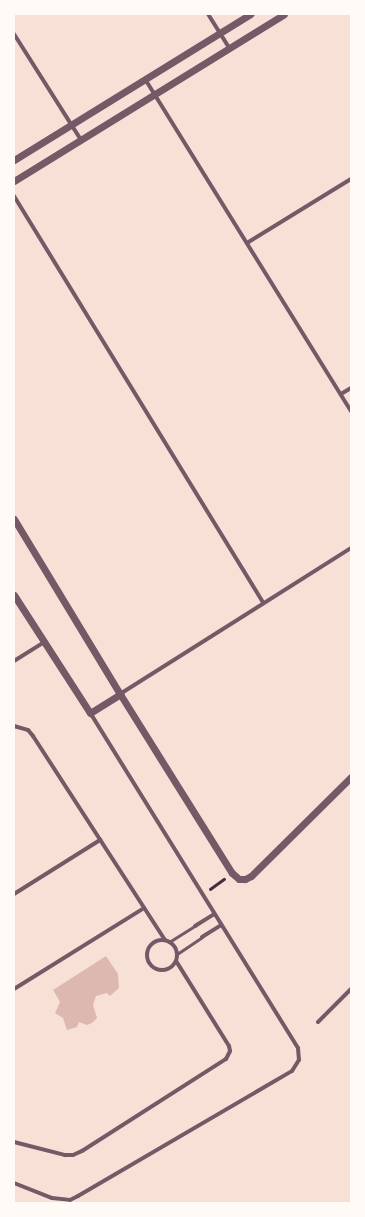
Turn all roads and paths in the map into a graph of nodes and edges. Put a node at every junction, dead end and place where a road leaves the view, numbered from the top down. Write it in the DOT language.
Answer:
graph roads {
  1 [pos="208,14"];
  2 [pos="250,14"];
  3 [pos="284,14"];
  4 [pos="220,33"];
  5 [pos="14,34"];
  6 [pos="229,48"];
  7 [pos="145,79"];
  8 [pos="154,94"];
  9 [pos="71,125"];
  10 [pos="81,140"];
  11 [pos="14,160"];
  12 [pos="351,179"];
  13 [pos="14,181"];
  14 [pos="14,196"];
  15 [pos="247,243"];
  16 [pos="351,388"];
  17 [pos="341,394"];
  18 [pos="351,411"];
  19 [pos="14,520"];
  20 [pos="351,548"];
  21 [pos="14,595"];
  22 [pos="263,603"];
  23 [pos="44,642"];
  24 [pos="14,661"];
  25 [pos="120,694"];
  26 [pos="90,713"];
  27 [pos="14,726"];
  28 [pos="351,777"];
  29 [pos="100,840"];
  30 [pos="232,873"];
  31 [pos="14,894"];
  32 [pos="202,894"];
  33 [pos="144,908"];
  34 [pos="214,914"];
  35 [pos="221,924"];
  36 [pos="195,926"];
  37 [pos="202,937"];
  38 [pos="167,941"];
  39 [pos="177,954"];
  40 [pos="176,961"];
  41 [pos="14,989"];
  42 [pos="351,989"];
  43 [pos="318,1022"];
  44 [pos="14,1142"];
  45 [pos="14,1183"];
  1 -- 4 [label="street"];
  2 -- 4 [label="street"];
  3 -- 6 [label="street"];
  4 -- 6 [label="street"];
  4 -- 7 [label="street"];
  5 -- 9 [label="street"];
  6 -- 8 [label="street"];
  7 -- 8 [label="street"];
  7 -- 9 [label="street"];
  8 -- 10 [label="street"];
  8 -- 15 [label="street"];
  9 -- 10 [label="street"];
  9 -- 11 [label="street"];
  10 -- 13 [label="street"];
  12 -- 15 [label="street"];
  14 -- 22 [label="street"];
  15 -- 17 [label="street"];
  16 -- 17 [label="street"];
  17 -- 18 [label="street"];
  19 -- 25 [label="street"];
  20 -- 22 [label="street"];
  21 -- 23 [label="street"];
  22 -- 25 [label="street"];
  23 -- 24 [label="street"];
  23 -- 26 [label="street"];
  25 -- 26 [label="street"];
  25 -- 30 [label="street"];
  26 -- 32 [label="street"];
  27 -- 29 [label="street"];
  28 -- 30 [label="street"];
  29 -- 31 [label="street"];
  29 -- 33 [label="street"];
  30 -- 32 [label="path"];
  32 -- 34 [label="street"];
  33 -- 38 [label="street"];
  33 -- 41 [label="street"];
  34 -- 35 [label="street"];
  34 -- 36 [label="street"];
  35 -- 37 [label="street"];
  35 -- 45 [label="street"];
  36 -- 38 [label="lane"];
  37 -- 39 [label="lane"];
  38 -- 39 [label="street"];
  38 -- 40 [label="street"];
  39 -- 40 [label="street"];
  40 -- 44 [label="street"];
  42 -- 43 [label="street"];
}
